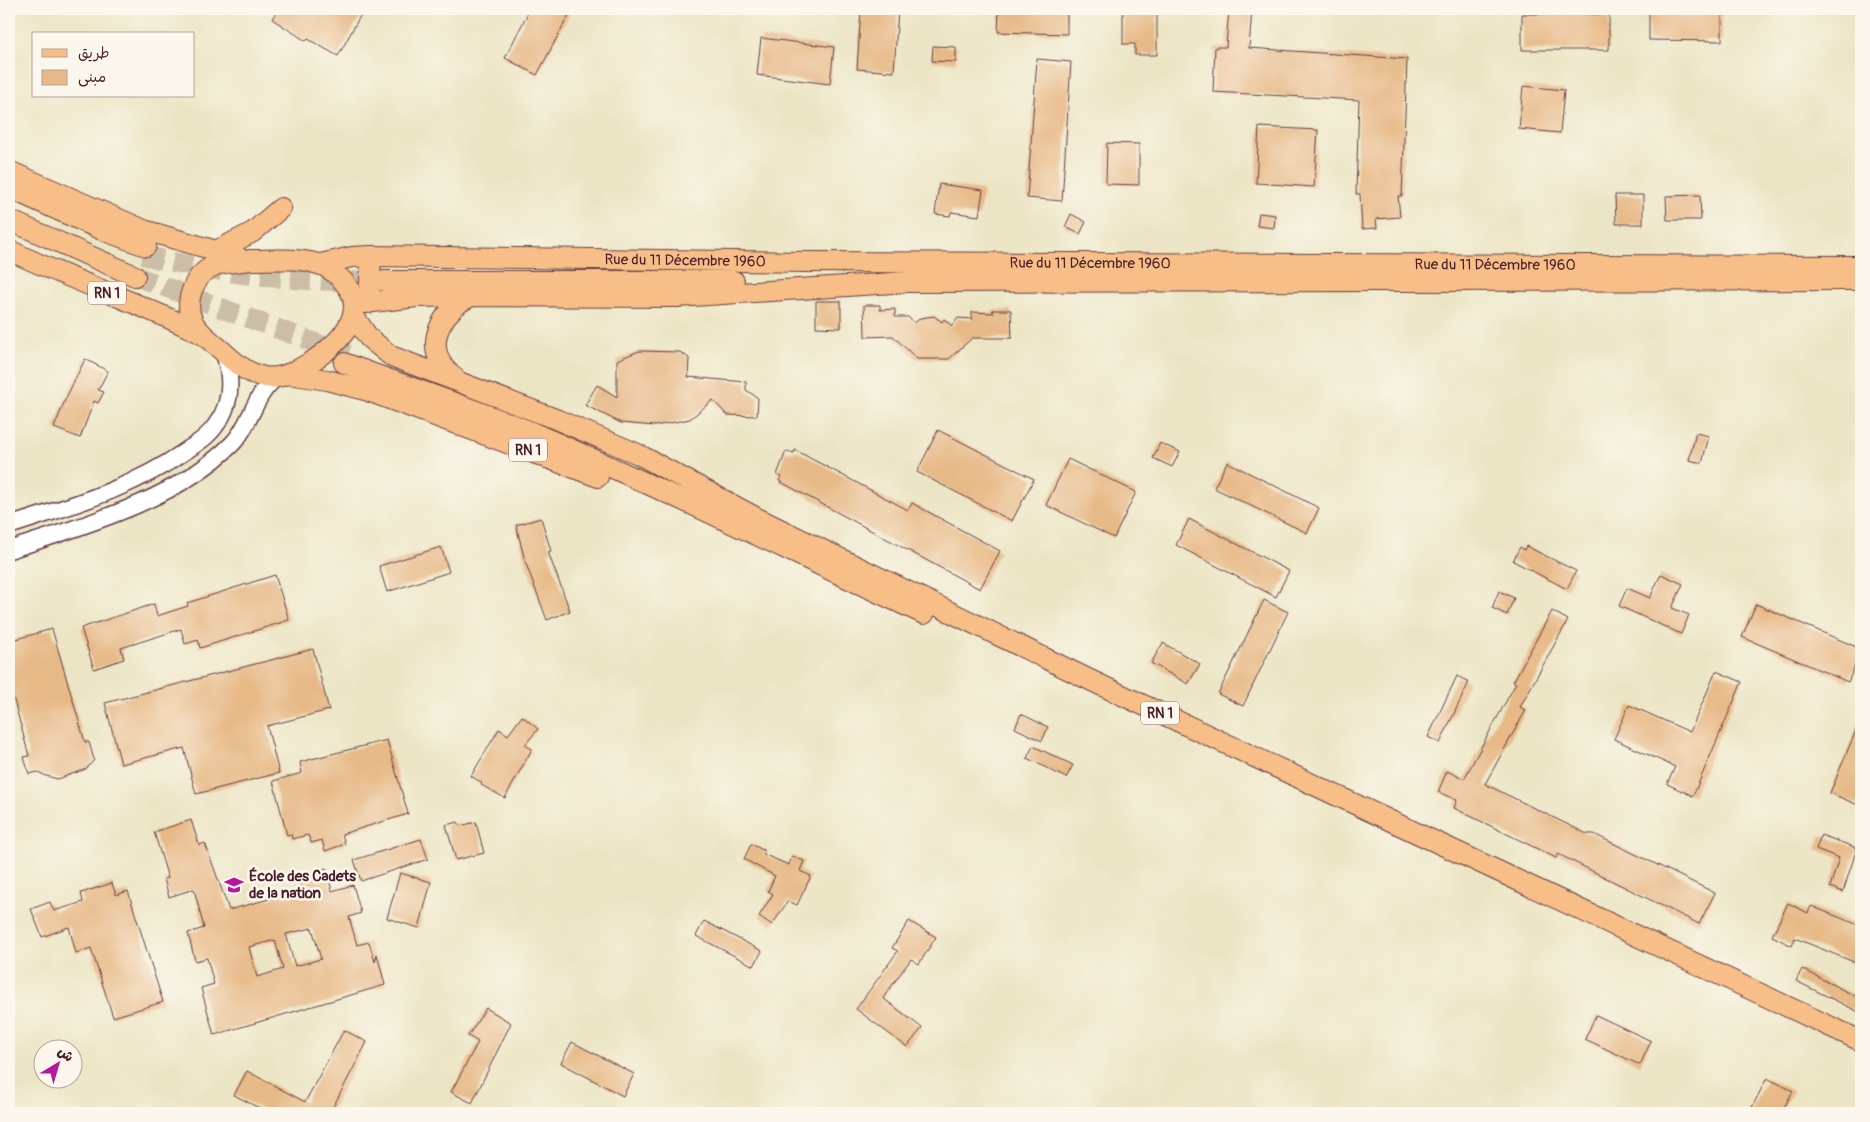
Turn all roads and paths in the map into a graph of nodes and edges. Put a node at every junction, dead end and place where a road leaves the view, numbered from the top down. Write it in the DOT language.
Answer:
graph roads {
  1 [pos="9,171"];
  2 [pos="9,188"];
  3 [pos="9,197"];
  4 [pos="282,208"];
  5 [pos="9,220"];
  6 [pos="9,234"];
  7 [pos="9,250"];
  8 [pos="214,252"];
  9 [pos="250,260"];
  10 [pos="320,264"];
  11 [pos="1861,266"];
  12 [pos="380,269"];
  13 [pos="1861,280"];
  14 [pos="813,288"];
  15 [pos="472,296"];
  16 [pos="359,307"];
  17 [pos="206,336"];
  18 [pos="224,353"];
  19 [pos="282,376"];
  20 [pos="460,383"];
  21 [pos="757,518"];
  22 [pos="9,526"];
  23 [pos="764,540"];
  24 [pos="9,550"];
  25 [pos="1861,1041"];
  26 [pos="1861,1052"];
  1 -- 8 [label="main road"];
  2 -- 3 [label="main road"];
  4 -- 8 [label="main road"];
  5 -- 6 [label="main road"];
  7 -- 17 [label="main road, RN 1"];
  8 -- 9 [label="main road"];
  9 -- 10 [label="main road"];
  9 -- 17 [label="main road"];
  10 -- 12 [label="main road, Rue du 11 Décembre 1960"];
  10 -- 16 [label="main road"];
  11 -- 12 [label="main road, Rue du 11 Décembre 1960"];
  12 -- 14 [label="main road"];
  12 -- 16 [label="main road"];
  13 -- 14 [label="main road, Rue du 11 Décembre 1960"];
  14 -- 15 [label="main road, Rue du 11 Décembre 1960"];
  15 -- 16 [label="main road, Rue du 11 Décembre 1960"];
  15 -- 20 [label="main road"];
  16 -- 19 [label="main road"];
  16 -- 20 [label="main road, RN 1"];
  17 -- 18 [label="main road"];
  18 -- 19 [label="main road"];
  18 -- 22 [label="street"];
  19 -- 23 [label="main road, RN 1"];
  19 -- 24 [label="street"];
  20 -- 21 [label="main road, RN 1"];
  21 -- 23 [label="main road"];
  21 -- 25 [label="main road, RN 1"];
  23 -- 26 [label="main road, RN 1"];
}
